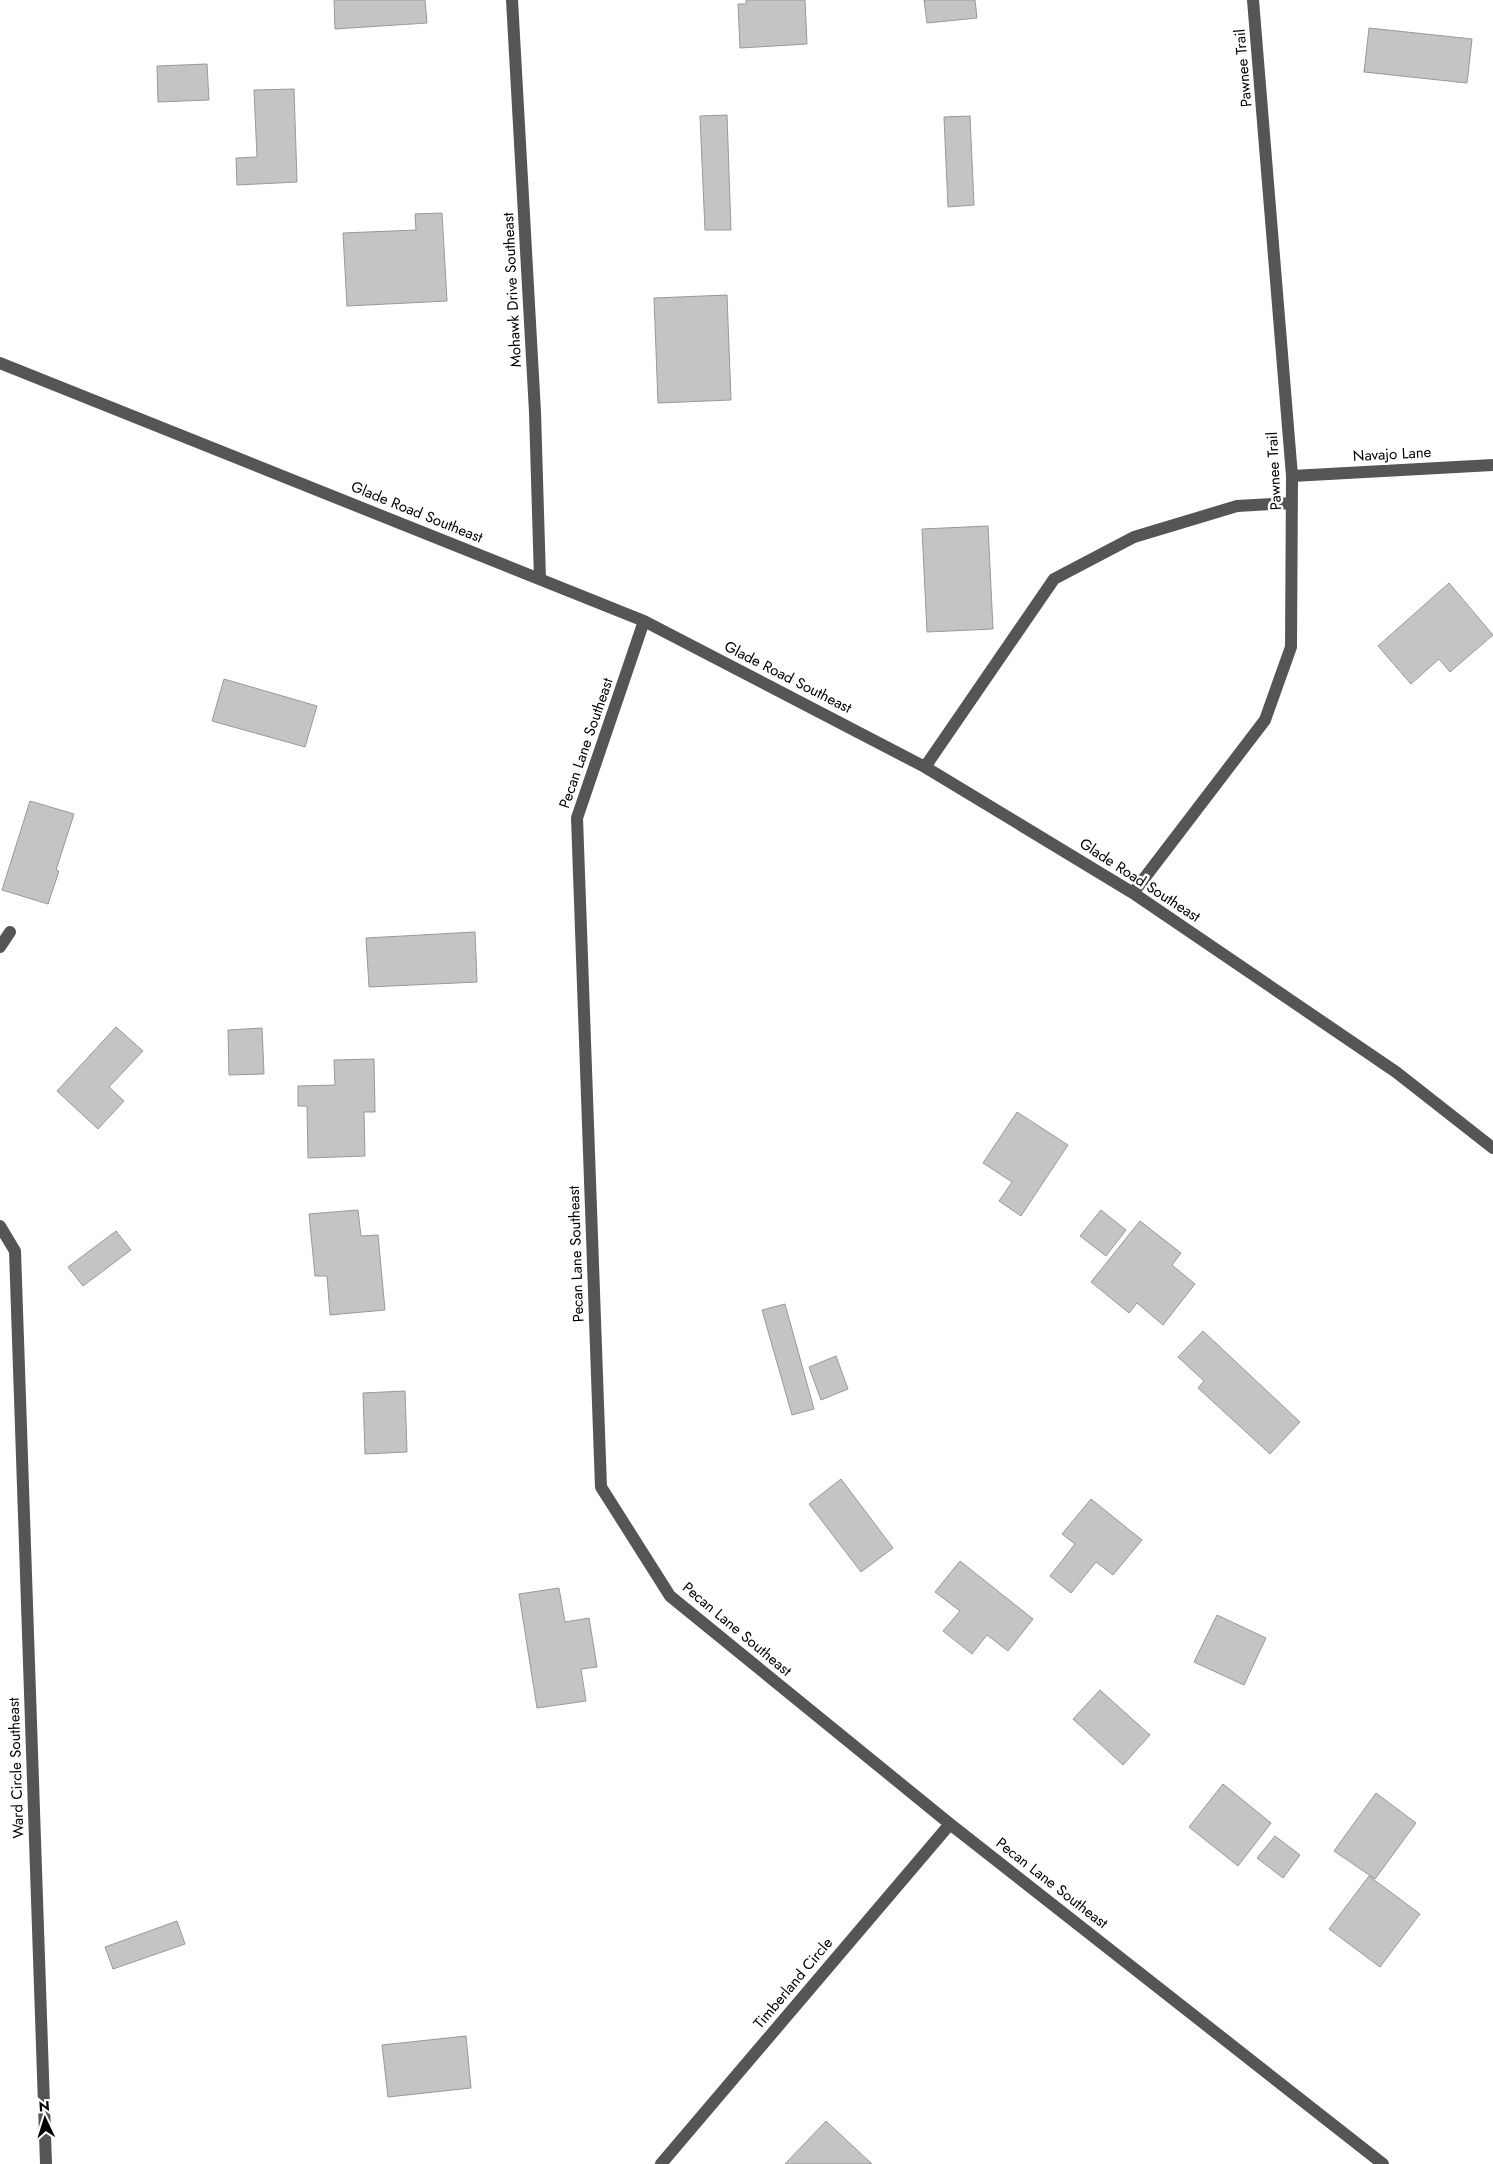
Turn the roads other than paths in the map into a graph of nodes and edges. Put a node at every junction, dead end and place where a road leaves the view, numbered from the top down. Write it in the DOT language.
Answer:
graph roads {
  1 [pos="512,0"];
  2 [pos="1253,0"];
  3 [pos="0,362"];
  4 [pos="1493,465"];
  5 [pos="1292,476"];
  6 [pos="1292,504"];
  7 [pos="540,579"];
  8 [pos="644,621"];
  9 [pos="925,767"];
  10 [pos="1133,894"];
  11 [pos="10,932"];
  12 [pos="0,947"];
  13 [pos="1493,1148"];
  14 [pos="0,1226"];
  15 [pos="950,1824"];
  16 [pos="46,2164"];
  17 [pos="661,2164"];
  18 [pos="1383,2164"];
  1 -- 7 [label="street, Mohawk Drive Southeast"];
  2 -- 5 [label="street, Pawnee Trail"];
  3 -- 7 [label="street, Glade Road Southeast"];
  4 -- 5 [label="street, Navajo Lane"];
  5 -- 6 [label="street, Pawnee Trail"];
  6 -- 9 [label="street"];
  6 -- 10 [label="street, Pawnee Trail"];
  7 -- 8 [label="street, Glade Road Southeast"];
  8 -- 9 [label="street, Glade Road Southeast"];
  8 -- 15 [label="street, Pecan Lane Southeast"];
  9 -- 10 [label="street, Glade Road Southeast"];
  10 -- 13 [label="street, Glade Road Southeast"];
  11 -- 12 [label="street"];
  14 -- 16 [label="street, Ward Circle Southeast"];
  15 -- 17 [label="street, Timberland Circle"];
  15 -- 18 [label="street, Pecan Lane Southeast"];
}
